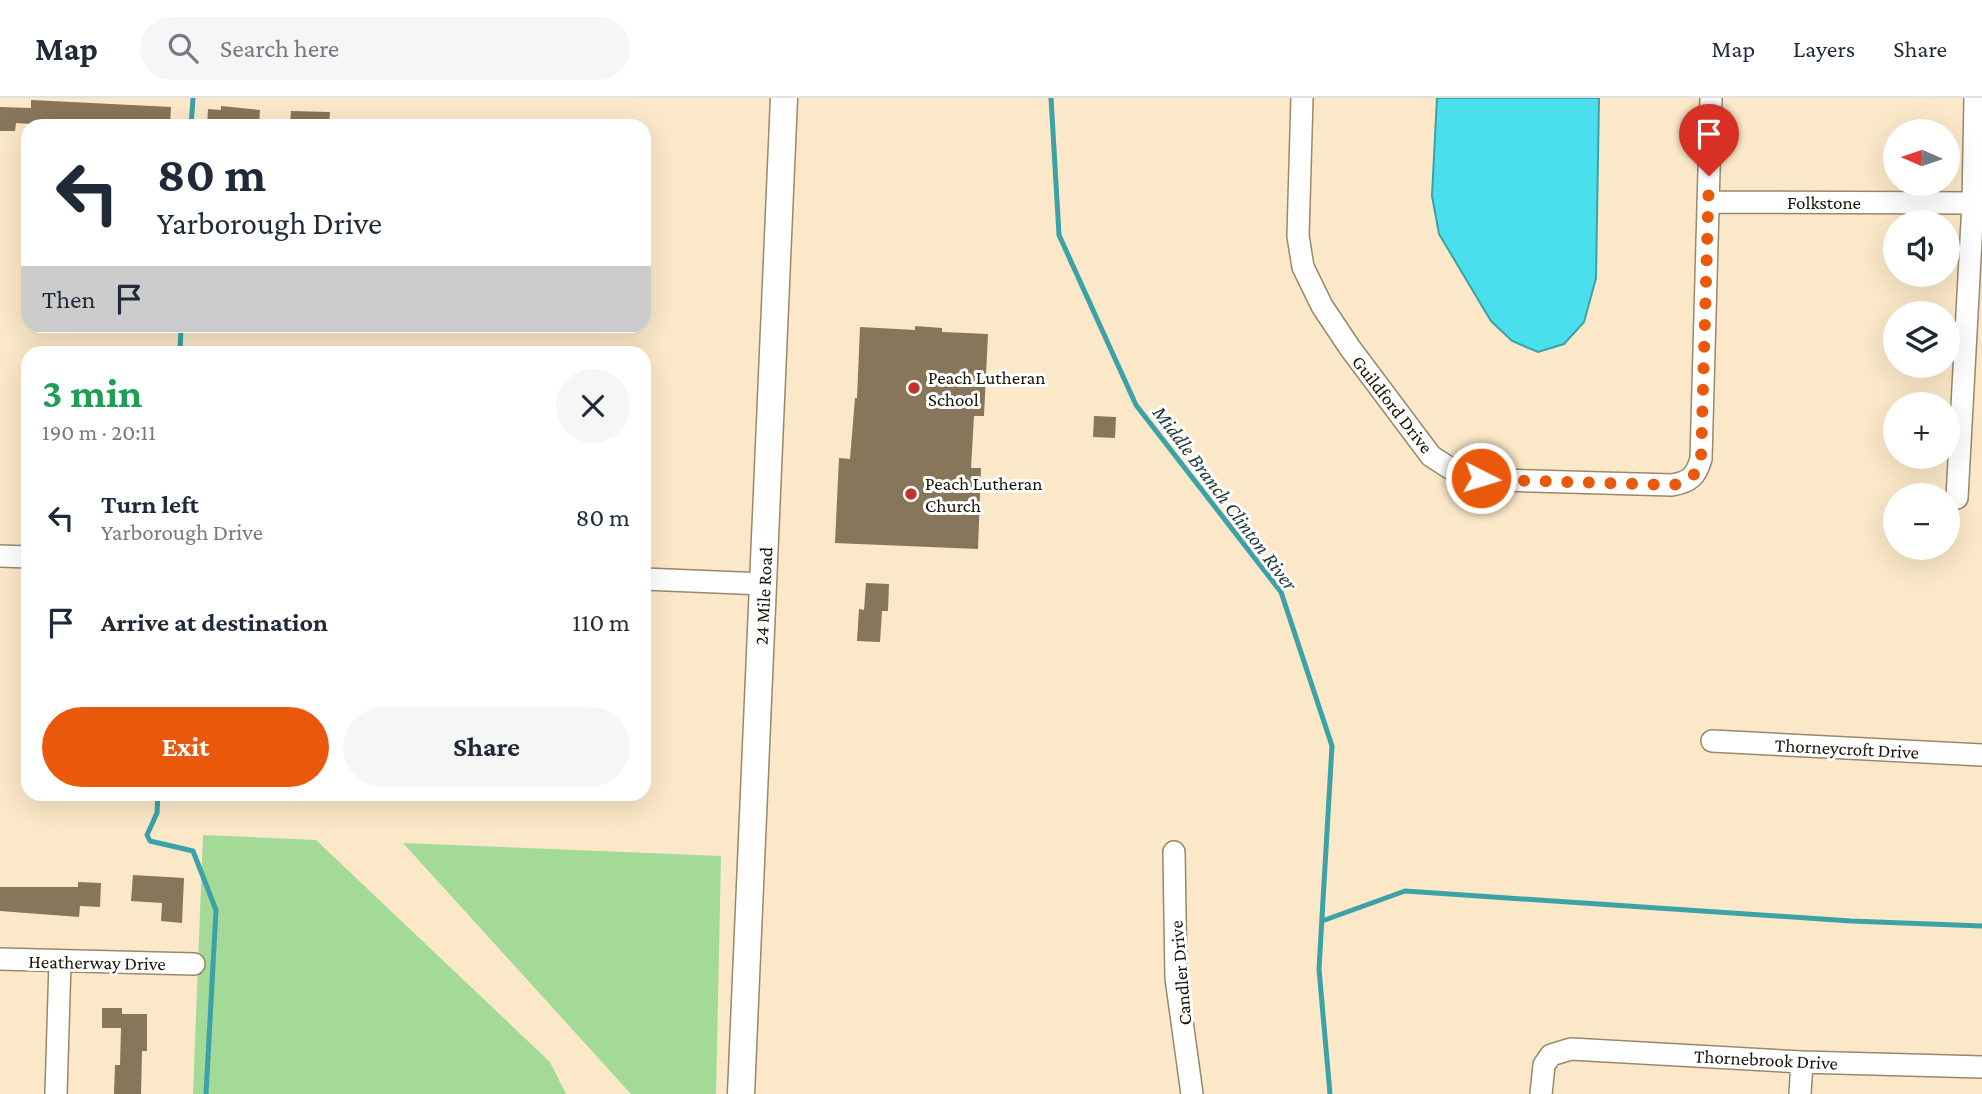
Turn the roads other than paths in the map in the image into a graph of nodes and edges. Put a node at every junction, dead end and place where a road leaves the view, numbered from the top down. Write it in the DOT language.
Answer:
graph roads {
  1 [pos="784,98"];
  2 [pos="1302,98"];
  3 [pos="1711,98"];
  4 [pos="1975,98"];
  5 [pos="1709,202"];
  6 [pos="1978,203"];
  7 [pos="1958,483"];
  8 [pos="0,556"];
  9 [pos="21,557"];
  10 [pos="651,579"];
  11 [pos="764,584"];
  12 [pos="1712,741"];
  13 [pos="1982,755"];
  14 [pos="1174,852"];
  15 [pos="0,960"];
  16 [pos="60,962"];
  17 [pos="194,964"];
  18 [pos="1802,1062"];
  19 [pos="1982,1067"];
  20 [pos="56,1094"];
  21 [pos="741,1094"];
  22 [pos="1192,1094"];
  23 [pos="1541,1094"];
  24 [pos="1800,1094"];
  1 -- 11 [label="street, 24 Mile Road"];
  2 -- 5 [label="street, Guildford Drive"];
  3 -- 5 [label="street"];
  4 -- 6 [label="street"];
  5 -- 6 [label="street, Folkstone"];
  6 -- 7 [label="street"];
  8 -- 9 [label="street"];
  10 -- 11 [label="street"];
  11 -- 21 [label="street, 24 Mile Road"];
  12 -- 13 [label="street, Thorneycroft Drive"];
  14 -- 22 [label="street, Candler Drive"];
  15 -- 16 [label="street, Heatherway Drive"];
  16 -- 17 [label="street, Heatherway Drive"];
  16 -- 20 [label="street"];
  18 -- 19 [label="street, Thornebrook Drive"];
  18 -- 23 [label="street, Thornebrook Drive"];
  18 -- 24 [label="street"];
}
